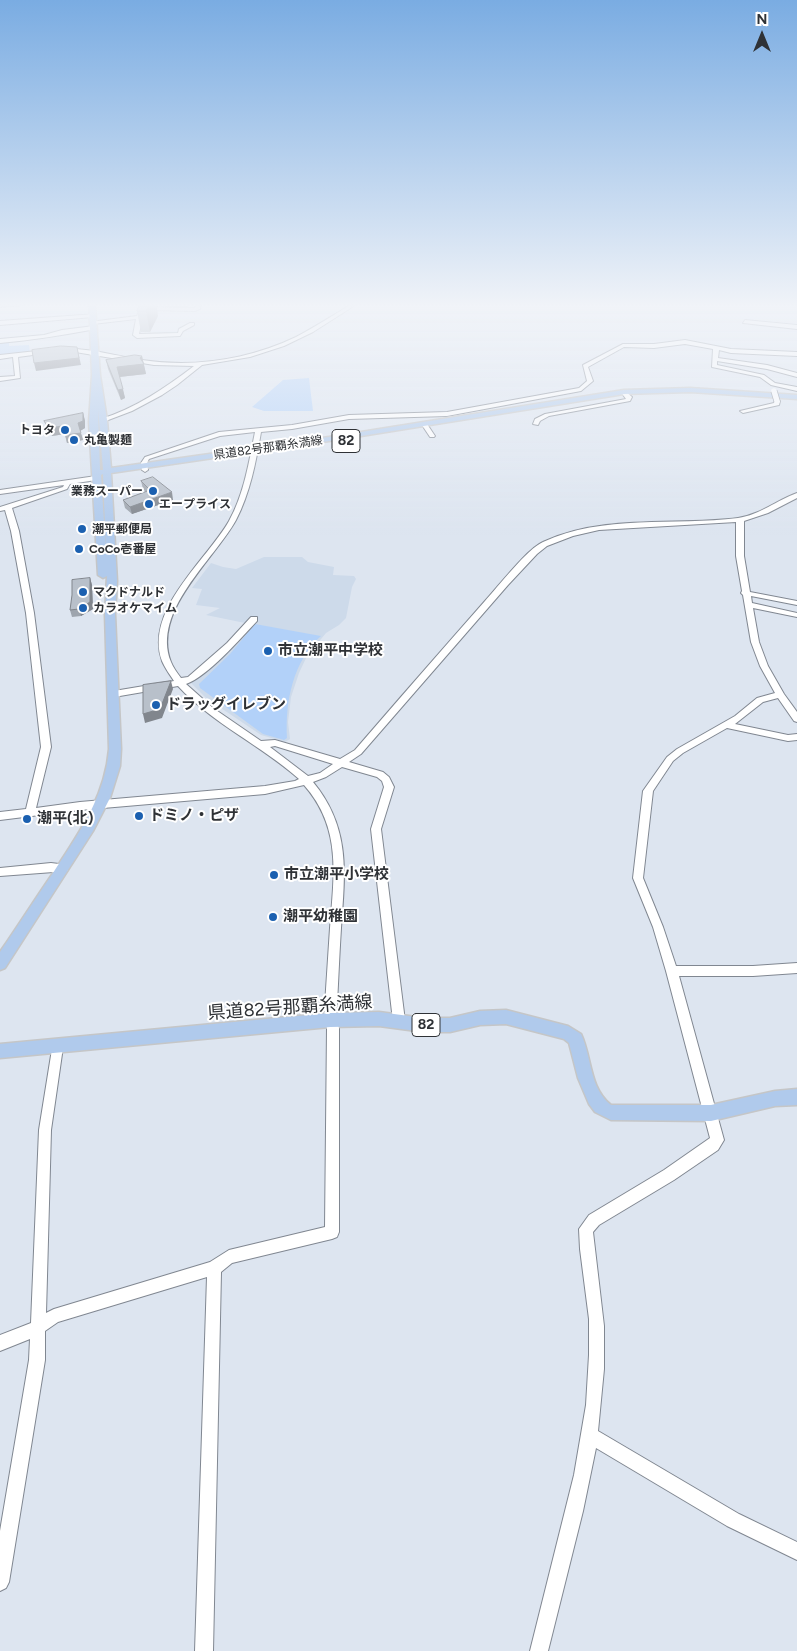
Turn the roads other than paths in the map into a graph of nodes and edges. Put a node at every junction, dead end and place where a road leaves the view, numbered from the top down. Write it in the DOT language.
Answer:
graph roads {
  1 [pos="96,381"];
  2 [pos="97,381"];
  3 [pos="179,381"];
  4 [pos="589,381"];
  5 [pos="769,381"];
  6 [pos="784,381"];
  7 [pos="773,384"];
  8 [pos="797,384"];
  9 [pos="797,389"];
  10 [pos="626,393"];
  11 [pos="797,398"];
  12 [pos="743,411"];
  13 [pos="427,415"];
  14 [pos="103,420"];
  15 [pos="438,424"];
  16 [pos="536,424"];
  17 [pos="258,430"];
  18 [pos="253,452"];
  19 [pos="145,468"];
  20 [pos="107,474"];
  21 [pos="96,475"];
  22 [pos="69,482"];
  23 [pos="46,486"];
  24 [pos="0,488"];
  25 [pos="0,492"];
  26 [pos="46,494"];
  27 [pos="797,495"];
  28 [pos="4,508"];
  29 [pos="740,520"];
  30 [pos="746,593"];
  31 [pos="797,602"];
  32 [pos="748,606"];
  33 [pos="110,614"];
  34 [pos="797,615"];
  35 [pos="254,619"];
  36 [pos="180,684"];
  37 [pos="114,694"];
  38 [pos="780,695"];
  39 [pos="797,719"];
  40 [pos="726,725"];
  41 [pos="797,737"];
  42 [pos="260,744"];
  43 [pos="343,763"];
  44 [pos="307,780"];
  45 [pos="102,805"];
  46 [pos="30,812"];
  47 [pos="0,816"];
  48 [pos="63,868"];
  49 [pos="0,872"];
  50 [pos="0,964"];
  51 [pos="797,968"];
  52 [pos="672,971"];
  53 [pos="330,1020"];
  54 [pos="399,1021"];
  55 [pos="57,1047"];
  56 [pos="0,1051"];
  57 [pos="797,1097"];
  58 [pos="712,1113"];
  59 [pos="214,1268"];
  60 [pos="38,1329"];
  61 [pos="0,1343"];
  62 [pos="589,1435"];
  63 [pos="797,1551"];
  64 [pos="0,1582"];
  65 [pos="204,1651"];
  66 [pos="538,1651"];
  1 -- 21 [label="main road"];
  2 -- 14 [label="main road"];
  3 -- 14 [label="street"];
  4 -- 13 [label="street"];
  5 -- 7 [label="street"];
  6 -- 8 [label="street"];
  7 -- 9 [label="street"];
  7 -- 12 [label="street, bridge"];
  10 -- 11 [label="main road, 県道82号那覇糸満線 / 82"];
  10 -- 15 [label="main road, 県道82号那覇糸満線 / 82"];
  10 -- 16 [label="street"];
  13 -- 15 [label="street"];
  13 -- 17 [label="street"];
  14 -- 20 [label="main road"];
  15 -- 18 [label="main road, 県道82号那覇糸満線 / 82"];
  17 -- 18 [label="street"];
  17 -- 19 [label="street"];
  18 -- 19 [label="main road, 県道82号那覇糸満線 / 82"];
  18 -- 36 [label="street"];
  19 -- 20 [label="main road, 県道82号那覇糸満線 / 82"];
  20 -- 21 [label="main road, 県道82号那覇糸満線 / 82"];
  20 -- 33 [label="main road"];
  21 -- 22 [label="street"];
  21 -- 24 [label="street"];
  21 -- 33 [label="main road"];
  22 -- 23 [label="street"];
  22 -- 26 [label="street"];
  23 -- 25 [label="street"];
  23 -- 26 [label="street"];
  26 -- 28 [label="street"];
  27 -- 29 [label="street"];
  28 -- 46 [label="street"];
  29 -- 30 [label="street"];
  29 -- 43 [label="street"];
  30 -- 31 [label="street"];
  30 -- 32 [label="street"];
  32 -- 34 [label="street"];
  32 -- 38 [label="street"];
  33 -- 37 [label="main road"];
  35 -- 36 [label="street"];
  36 -- 37 [label="street"];
  36 -- 42 [label="street"];
  37 -- 45 [label="main road"];
  38 -- 39 [label="street"];
  38 -- 40 [label="street"];
  40 -- 41 [label="street"];
  40 -- 52 [label="street"];
  42 -- 43 [label="street"];
  42 -- 44 [label="street"];
  43 -- 44 [label="street"];
  43 -- 54 [label="street"];
  44 -- 45 [label="street"];
  44 -- 53 [label="street"];
  45 -- 46 [label="street"];
  45 -- 48 [label="main road"];
  46 -- 47 [label="street"];
  48 -- 49 [label="street"];
  48 -- 50 [label="main road"];
  51 -- 52 [label="street"];
  52 -- 58 [label="street"];
  53 -- 54 [label="main road, 県道82号那覇糸満線 / 82"];
  53 -- 55 [label="main road, 県道82号那覇糸満線 / 82"];
  53 -- 59 [label="street"];
  54 -- 58 [label="main road, 県道82号那覇糸満線 / 82"];
  55 -- 56 [label="main road, 県道82号那覇糸満線 / 82"];
  55 -- 60 [label="street"];
  57 -- 58 [label="main road, 県道82号那覇糸満線 / 82"];
  58 -- 62 [label="street"];
  59 -- 60 [label="street"];
  59 -- 65 [label="street"];
  60 -- 61 [label="street"];
  60 -- 64 [label="street"];
  62 -- 63 [label="street"];
  62 -- 66 [label="street"];
}
